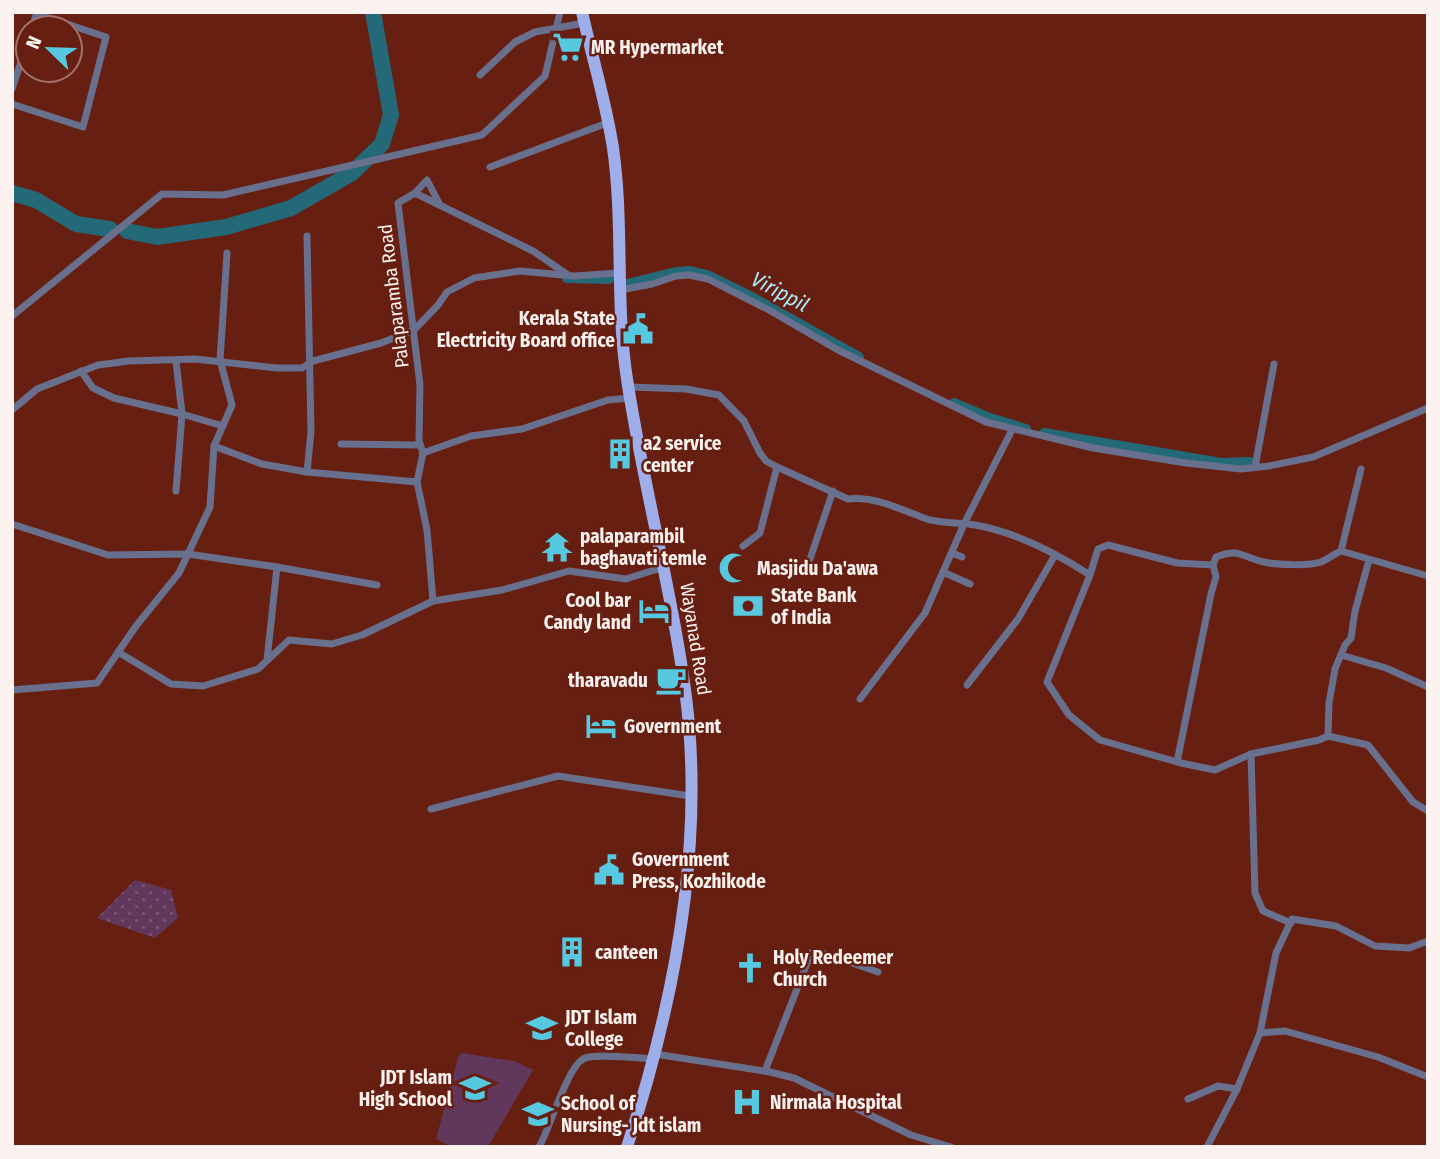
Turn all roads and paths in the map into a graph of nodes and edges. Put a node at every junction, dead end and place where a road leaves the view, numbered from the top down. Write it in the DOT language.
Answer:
graph roads {
  1 [pos="560,12"];
  2 [pos="37,13"];
  3 [pos="583,18"];
  4 [pos="556,28"];
  5 [pos="480,75"];
  6 [pos="12,104"];
  7 [pos="607,123"];
  8 [pos="489,167"];
  9 [pos="415,193"];
  10 [pos="441,206"];
  11 [pos="307,236"];
  12 [pos="227,253"];
  13 [pos="619,273"];
  14 [pos="568,275"];
  15 [pos="620,290"];
  16 [pos="12,316"];
  17 [pos="414,330"];
  18 [pos="220,360"];
  19 [pos="176,361"];
  20 [pos="1274,364"];
  21 [pos="308,366"];
  22 [pos="81,371"];
  23 [pos="630,392"];
  24 [pos="1428,408"];
  25 [pos="12,410"];
  26 [pos="182,414"];
  27 [pos="223,426"];
  28 [pos="1012,430"];
  29 [pos="341,444"];
  30 [pos="214,446"];
  31 [pos="421,449"];
  32 [pos="777,467"];
  33 [pos="1255,467"];
  34 [pos="1361,468"];
  35 [pos="307,472"];
  36 [pos="417,482"];
  37 [pos="176,491"];
  38 [pos="833,491"];
  39 [pos="12,524"];
  40 [pos="964,524"];
  41 [pos="743,546"];
  42 [pos="1341,551"];
  43 [pos="952,553"];
  44 [pos="188,555"];
  45 [pos="1055,555"];
  46 [pos="962,556"];
  47 [pos="810,559"];
  48 [pos="1368,560"];
  49 [pos="1213,565"];
  50 [pos="276,567"];
  51 [pos="664,567"];
  52 [pos="943,572"];
  53 [pos="1090,575"];
  54 [pos="1428,576"];
  55 [pos="970,584"];
  56 [pos="377,585"];
  57 [pos="433,601"];
  58 [pos="117,652"];
  59 [pos="1341,655"];
  60 [pos="267,660"];
  61 [pos="967,685"];
  62 [pos="1428,687"];
  63 [pos="12,690"];
  64 [pos="860,699"];
  65 [pos="1328,736"];
  66 [pos="1251,754"];
  67 [pos="1177,762"];
  68 [pos="690,796"];
  69 [pos="431,808"];
  70 [pos="1428,811"];
  71 [pos="1291,923"];
  72 [pos="1428,940"];
  73 [pos="878,972"];
  74 [pos="1260,1033"];
  75 [pos="655,1056"];
  76 [pos="765,1071"];
  77 [pos="1428,1077"];
  78 [pos="1237,1088"];
  79 [pos="1188,1099"];
  80 [pos="539,1147"];
  81 [pos="627,1147"];
  82 [pos="951,1147"];
  83 [pos="1207,1147"];
  1 -- 4 [label="street"];
  2 -- 6 [label="street"];
  3 -- 4 [label="street"];
  3 -- 7 [label="highway, Wayanad Road"];
  4 -- 5 [label="street"];
  4 -- 16 [label="street"];
  7 -- 8 [label="street"];
  7 -- 13 [label="highway, Wayanad Road"];
  9 -- 10 [label="street"];
  9 -- 10 [label="street"];
  9 -- 17 [label="street, Palaparamba Road"];
  10 -- 14 [label="street"];
  11 -- 21 [label="street"];
  12 -- 18 [label="street"];
  13 -- 14 [label="street"];
  13 -- 15 [label="highway, Wayanad Road"];
  14 -- 17 [label="street"];
  15 -- 23 [label="highway, Wayanad Road"];
  15 -- 28 [label="street"];
  17 -- 21 [label="street"];
  17 -- 31 [label="street, Palaparamba Road"];
  18 -- 19 [label="street"];
  18 -- 21 [label="street"];
  18 -- 27 [label="street"];
  19 -- 22 [label="street"];
  19 -- 26 [label="street"];
  20 -- 33 [label="street"];
  21 -- 35 [label="street"];
  22 -- 25 [label="street"];
  22 -- 26 [label="street"];
  23 -- 31 [label="street"];
  23 -- 32 [label="street"];
  23 -- 51 [label="highway, Wayanad Road"];
  24 -- 33 [label="street"];
  26 -- 27 [label="street"];
  26 -- 37 [label="street"];
  27 -- 30 [label="street"];
  28 -- 33 [label="street"];
  28 -- 40 [label="street"];
  29 -- 31 [label="street"];
  30 -- 35 [label="street"];
  30 -- 44 [label="street"];
  31 -- 36 [label="street, Palaparamba Road"];
  32 -- 38 [label="street"];
  32 -- 41 [label="street"];
  34 -- 42 [label="street"];
  35 -- 36 [label="street"];
  36 -- 57 [label="street"];
  38 -- 40 [label="street"];
  38 -- 47 [label="street"];
  39 -- 44 [label="street"];
  40 -- 43 [label="street"];
  40 -- 45 [label="street"];
  42 -- 48 [label="street"];
  42 -- 49 [label="street"];
  43 -- 46 [label="street"];
  43 -- 52 [label="street"];
  44 -- 50 [label="street"];
  44 -- 58 [label="street"];
  45 -- 53 [label="street"];
  45 -- 61 [label="street"];
  48 -- 54 [label="street"];
  48 -- 59 [label="street"];
  49 -- 53 [label="street"];
  49 -- 67 [label="street"];
  50 -- 56 [label="street"];
  50 -- 60 [label="street"];
  51 -- 57 [label="street"];
  51 -- 68 [label="highway, Wayanad Road"];
  52 -- 55 [label="street"];
  52 -- 64 [label="street"];
  53 -- 67 [label="street"];
  57 -- 60 [label="street"];
  58 -- 60 [label="street"];
  58 -- 63 [label="street"];
  59 -- 62 [label="street"];
  59 -- 65 [label="street"];
  65 -- 66 [label="street"];
  65 -- 70 [label="street"];
  66 -- 67 [label="street"];
  66 -- 71 [label="street"];
  68 -- 69 [label="street"];
  68 -- 75 [label="highway, Wayanad Road"];
  71 -- 72 [label="street"];
  71 -- 74 [label="street"];
  73 -- 76 [label="street"];
  74 -- 77 [label="street"];
  74 -- 78 [label="street"];
  75 -- 76 [label="street"];
  75 -- 80 [label="street"];
  75 -- 81 [label="highway, Wayanad Road"];
  76 -- 82 [label="street"];
  78 -- 79 [label="street"];
  78 -- 83 [label="street"];
}
